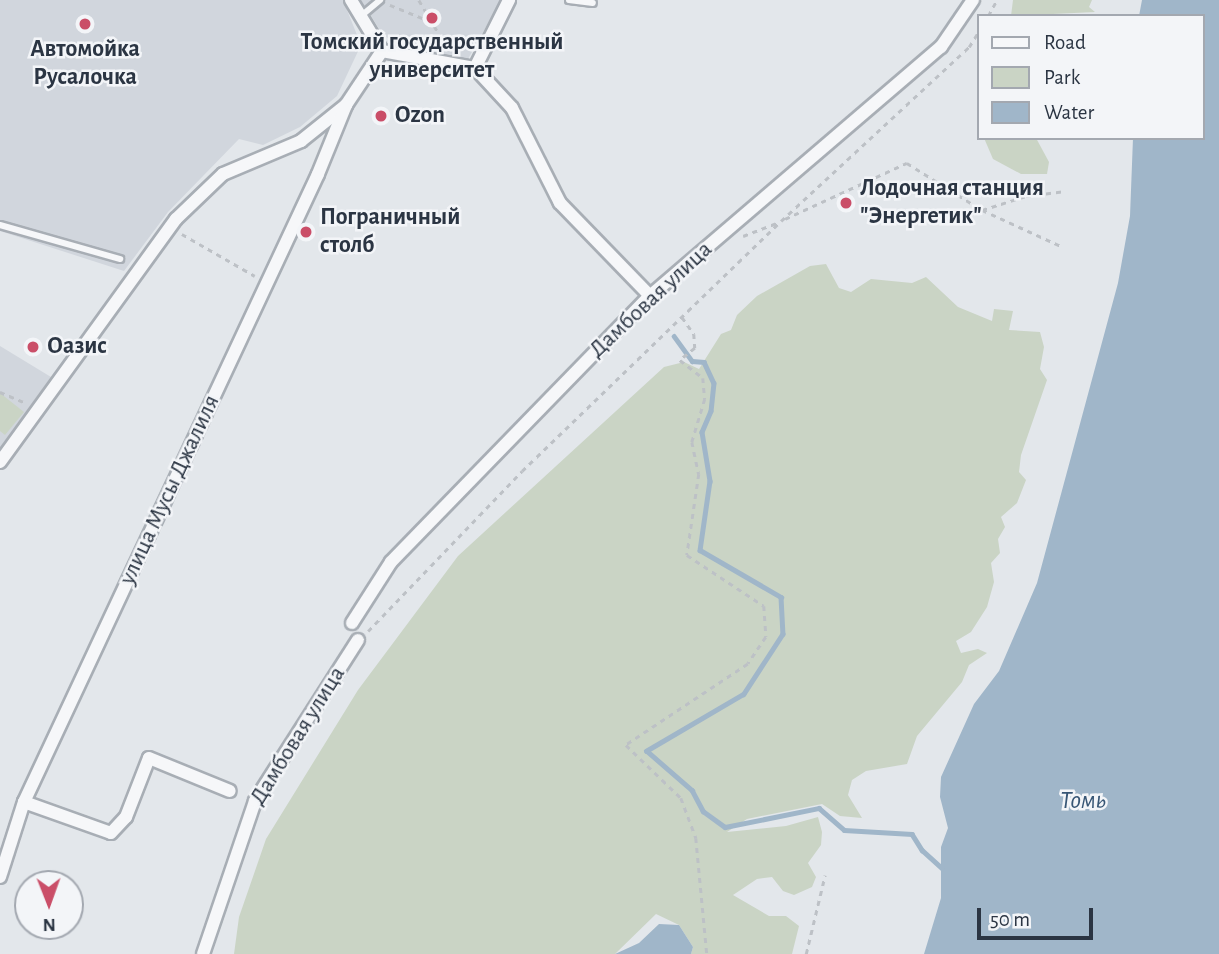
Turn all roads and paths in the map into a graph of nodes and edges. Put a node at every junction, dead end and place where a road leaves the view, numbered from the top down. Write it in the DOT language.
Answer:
graph roads {
  1 [pos="351,0"];
  2 [pos="382,0"];
  3 [pos="419,0"];
  4 [pos="509,0"];
  5 [pos="569,0"];
  6 [pos="973,0"];
  7 [pos="593,3"];
  8 [pos="361,16"];
  9 [pos="432,22"];
  10 [pos="978,33"];
  11 [pos="382,51"];
  12 [pos="456,64"];
  13 [pos="475,68"];
  14 [pos="346,105"];
  15 [pos="1066,191"];
  16 [pos="982,210"];
  17 [pos="781,220"];
  18 [pos="0,225"];
  19 [pos="170,226"];
  20 [pos="1061,246"];
  21 [pos="120,259"];
  22 [pos="267,283"];
  23 [pos="650,296"];
  24 [pos="682,317"];
  25 [pos="0,392"];
  26 [pos="39,409"];
  27 [pos="0,462"];
  28 [pos="352,623"];
  29 [pos="358,640"];
  30 [pos="230,791"];
  31 [pos="24,802"];
  32 [pos="825,875"];
  33 [pos="0,877"];
  34 [pos="203,954"];
  35 [pos="706,954"];
  36 [pos="806,954"];
  1 -- 8 [label="street"];
  2 -- 8 [label="lane"];
  2 -- 9 [label="path"];
  3 -- 9 [label="path"];
  4 -- 13 [label="street"];
  5 -- 7 [label="lane"];
  6 -- 23 [label="street, Дамбовая улица"];
  8 -- 11 [label="street"];
  9 -- 12 [label="path"];
  10 -- 17 [label="path"];
  11 -- 12 [label="street"];
  11 -- 14 [label="street"];
  12 -- 13 [label="street"];
  13 -- 23 [label="street"];
  14 -- 19 [label="street"];
  14 -- 22 [label="street, улица Мусы Джалиля"];
  15 -- 16 [label="path"];
  16 -- 17 [label="path"];
  16 -- 20 [label="path"];
  17 -- 24 [label="path"];
  18 -- 21 [label="lane"];
  19 -- 22 [label="path"];
  19 -- 26 [label="street"];
  22 -- 31 [label="street, улица Мусы Джалиля"];
  23 -- 28 [label="street, Дамбовая улица"];
  24 -- 29 [label="path"];
  24 -- 35 [label="path"];
  25 -- 26 [label="path"];
  26 -- 27 [label="street"];
  29 -- 34 [label="street, Дамбовая улица"];
  30 -- 31 [label="street"];
  31 -- 33 [label="street, улица Мусы Джалиля"];
  32 -- 36 [label="path"];
}
